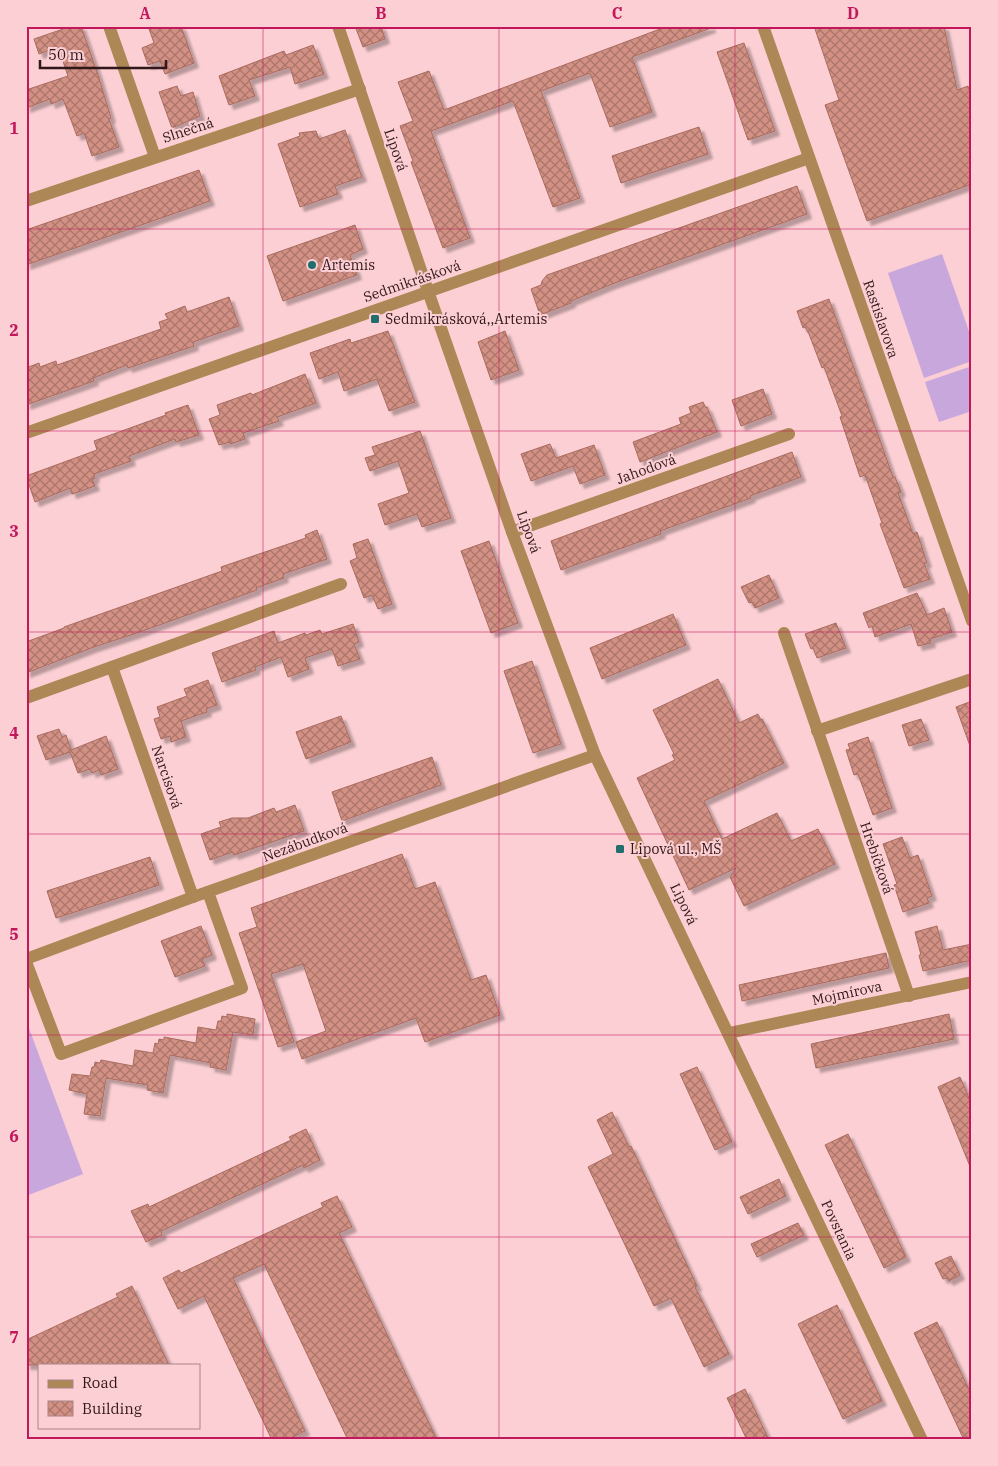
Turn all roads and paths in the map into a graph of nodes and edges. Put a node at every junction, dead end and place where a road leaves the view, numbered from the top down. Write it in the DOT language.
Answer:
graph roads {
  1 [pos="109,26"];
  2 [pos="338,26"];
  3 [pos="763,26"];
  4 [pos="360,89"];
  5 [pos="155,157"];
  6 [pos="809,158"];
  7 [pos="26,202"];
  8 [pos="428,291"];
  9 [pos="26,433"];
  10 [pos="789,434"];
  11 [pos="512,532"];
  12 [pos="341,584"];
  13 [pos="972,621"];
  14 [pos="784,633"];
  15 [pos="112,667"];
  16 [pos="972,679"];
  17 [pos="26,698"];
  18 [pos="817,730"];
  19 [pos="595,755"];
  20 [pos="208,892"];
  21 [pos="193,897"];
  22 [pos="26,960"];
  23 [pos="972,982"];
  24 [pos="909,996"];
  25 [pos="729,1033"];
  26 [pos="922,1440"];
  1 -- 5 [label="street"];
  2 -- 4 [label="street, Lipová"];
  3 -- 6 [label="street, Rastislavova"];
  4 -- 5 [label="street, Slnečná"];
  4 -- 8 [label="street, Lipová"];
  5 -- 7 [label="street, Slnečná"];
  6 -- 8 [label="street, Sedmikrásková"];
  6 -- 13 [label="street, Rastislavova"];
  8 -- 9 [label="street, Sedmikrásková"];
  8 -- 11 [label="street, Lipová"];
  10 -- 11 [label="street, Jahodová"];
  11 -- 19 [label="street, Lipová"];
  12 -- 15 [label="street"];
  14 -- 18 [label="street, Hrebíčková"];
  15 -- 17 [label="street"];
  15 -- 21 [label="street, Narcisová"];
  16 -- 18 [label="street"];
  18 -- 24 [label="street, Hrebíčková"];
  19 -- 20 [label="street, Nezábudková"];
  19 -- 25 [label="street, Lipová"];
  20 -- 21 [label="street, Nezábudková"];
  20 -- 22 [label="street"];
  21 -- 22 [label="street, Nezábudková"];
  23 -- 24 [label="street, Mojmírova"];
  24 -- 25 [label="street, Mojmírova"];
  25 -- 26 [label="street, Povstania"];
}
